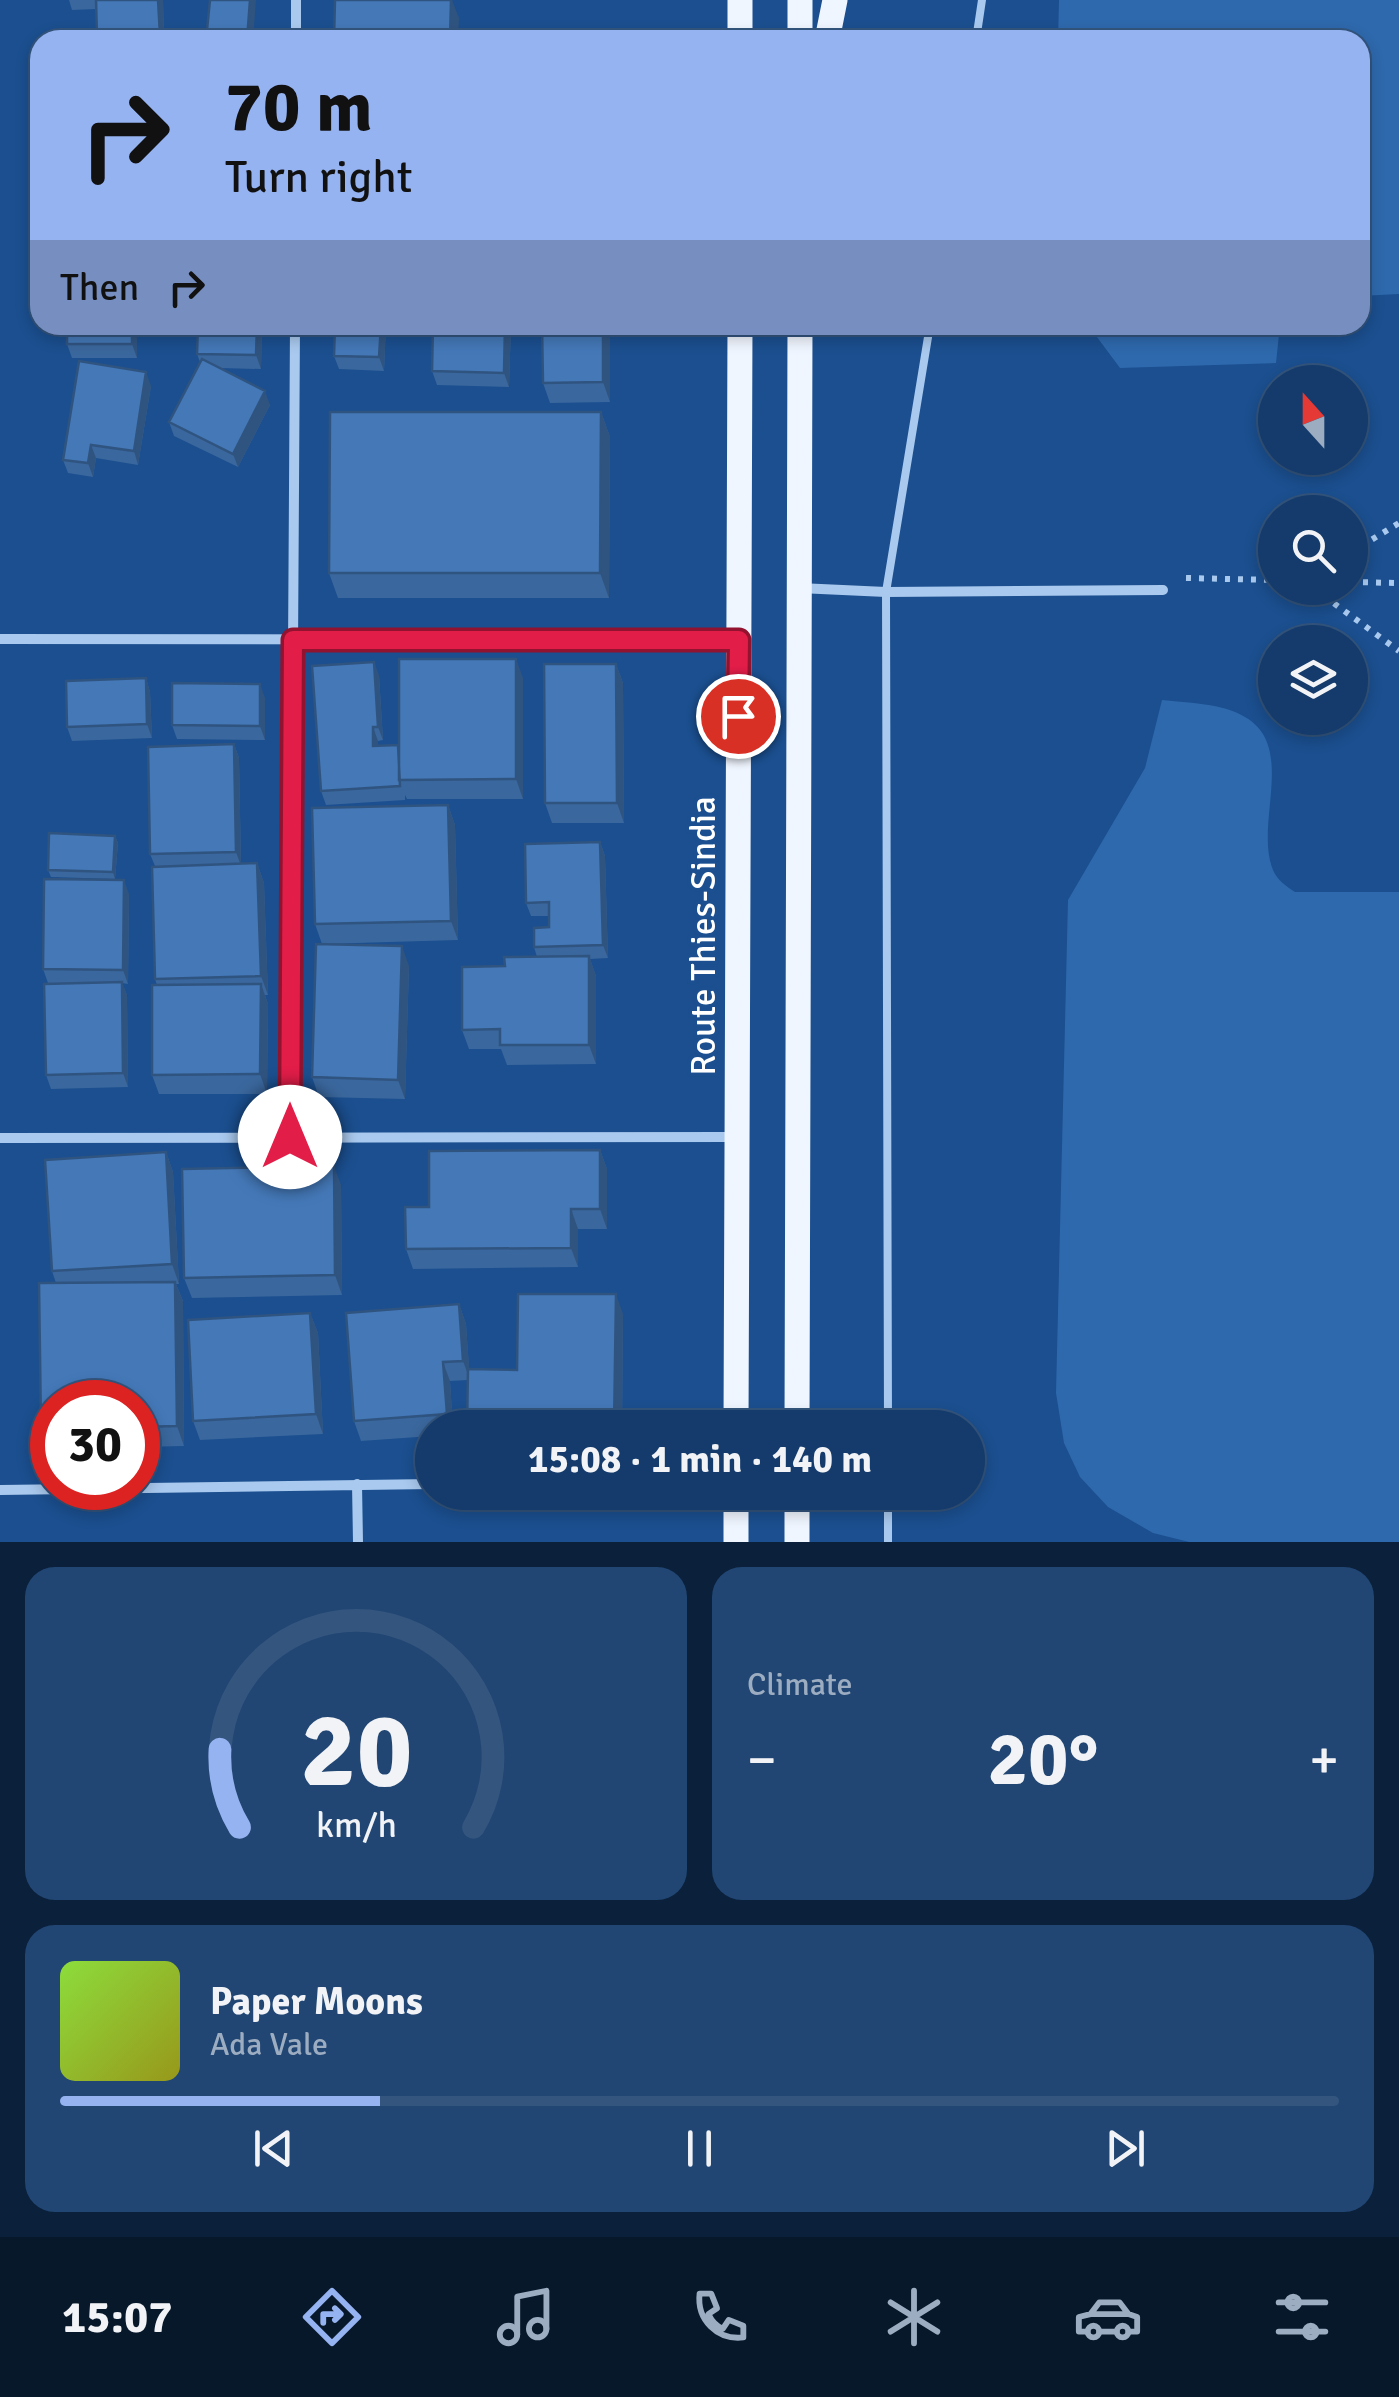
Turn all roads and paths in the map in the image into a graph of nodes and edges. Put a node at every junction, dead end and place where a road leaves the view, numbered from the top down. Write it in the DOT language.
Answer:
graph roads {
  1 [pos="296,0"];
  2 [pos="740,0"];
  3 [pos="800,0"];
  4 [pos="835,0"];
  5 [pos="982,0"];
  6 [pos="296,30"];
  7 [pos="740,30"];
  8 [pos="800,30"];
  9 [pos="829,30"];
  10 [pos="978,30"];
  11 [pos="294,335"];
  12 [pos="740,335"];
  13 [pos="800,335"];
  14 [pos="928,335"];
  15 [pos="1399,523"];
  16 [pos="1368,542"];
  17 [pos="1179,578"];
  18 [pos="1258,580"];
  19 [pos="1368,583"];
  20 [pos="1399,584"];
  21 [pos="799,588"];
  22 [pos="1163,590"];
  23 [pos="886,592"];
  24 [pos="1336,605"];
  25 [pos="0,639"];
  26 [pos="293,640"];
  27 [pos="739,640"];
  28 [pos="1399,651"];
  29 [pos="290,1137"];
  30 [pos="0,1138"];
  31 [pos="738,1138"];
  32 [pos="736,1410"];
  33 [pos="798,1410"];
  34 [pos="888,1410"];
  35 [pos="357,1484"];
  36 [pos="415,1484"];
  37 [pos="0,1490"];
  38 [pos="736,1510"];
  39 [pos="797,1510"];
  40 [pos="888,1510"];
  41 [pos="358,1542"];
  42 [pos="736,1542"];
  43 [pos="797,1542"];
  44 [pos="888,1542"];
  1 -- 6 [label="street"];
  2 -- 7 [label="main road"];
  3 -- 8 [label="main road"];
  4 -- 9 [label="main road"];
  5 -- 10 [label="lane"];
  11 -- 26 [label="street"];
  12 -- 27 [label="main road, Route Thies-Sindia"];
  13 -- 21 [label="main road"];
  14 -- 23 [label="lane"];
  15 -- 16 [label="path"];
  17 -- 18 [label="path"];
  19 -- 20 [label="path"];
  21 -- 23 [label="street"];
  21 -- 33 [label="main road"];
  22 -- 23 [label="street"];
  23 -- 34 [label="lane"];
  24 -- 28 [label="path"];
  25 -- 26 [label="street"];
  26 -- 27 [label="street"];
  26 -- 29 [label="street"];
  27 -- 31 [label="main road, Route Thies-Sindia"];
  29 -- 30 [label="street"];
  29 -- 31 [label="street"];
  31 -- 32 [label="main road, Route Thies-Sindia"];
  35 -- 36 [label="street"];
  35 -- 37 [label="street"];
  35 -- 41 [label="street"];
  38 -- 42 [label="main road"];
  39 -- 43 [label="main road"];
  40 -- 44 [label="lane"];
}
